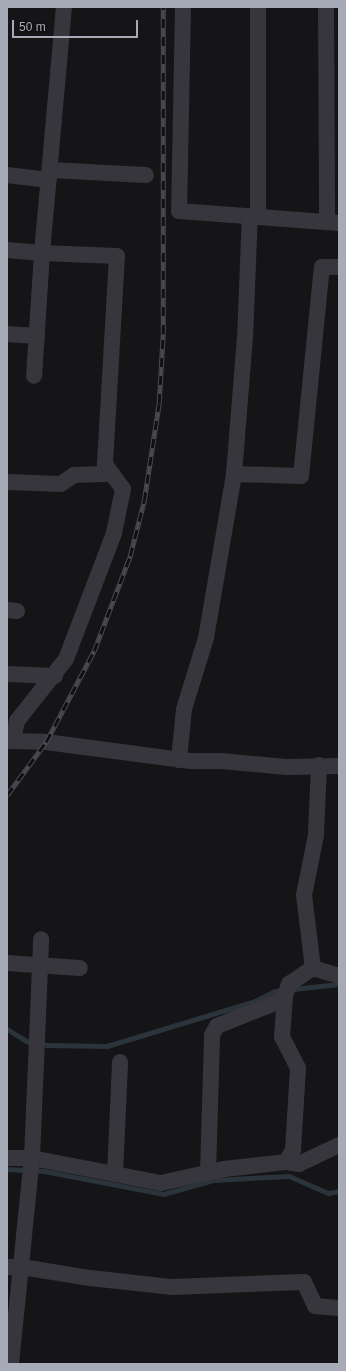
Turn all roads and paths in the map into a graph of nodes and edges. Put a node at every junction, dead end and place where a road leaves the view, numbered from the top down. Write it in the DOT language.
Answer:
graph roads {
  1 [pos="64,7"];
  2 [pos="183,7"];
  3 [pos="258,7"];
  4 [pos="326,7"];
  5 [pos="332,57"];
  6 [pos="333,133"];
  7 [pos="7,175"];
  8 [pos="49,175"];
  9 [pos="146,175"];
  10 [pos="254,216"];
  11 [pos="333,222"];
  12 [pos="7,250"];
  13 [pos="42,253"];
  14 [pos="339,267"];
  15 [pos="7,334"];
  16 [pos="37,336"];
  17 [pos="34,376"];
  18 [pos="112,474"];
  19 [pos="234,474"];
  20 [pos="7,482"];
  21 [pos="7,674"];
  22 [pos="55,676"];
  23 [pos="10,741"];
  24 [pos="179,760"];
  25 [pos="319,765"];
  26 [pos="339,766"];
  27 [pos="41,940"];
  28 [pos="7,963"];
  29 [pos="40,966"];
  30 [pos="80,968"];
  31 [pos="313,968"];
  32 [pos="339,976"];
  33 [pos="285,999"];
  34 [pos="120,1062"];
  35 [pos="339,1145"];
  36 [pos="7,1158"];
  37 [pos="32,1158"];
  38 [pos="286,1162"];
  39 [pos="208,1173"];
  40 [pos="115,1174"];
  41 [pos="14,1267"];
  42 [pos="339,1308"];
  43 [pos="10,1358"];
  1 -- 8 [label="street"];
  2 -- 10 [label="street"];
  3 -- 10 [label="street"];
  4 -- 5 [label="street"];
  5 -- 6 [label="street"];
  6 -- 11 [label="street"];
  7 -- 8 [label="street"];
  8 -- 9 [label="street"];
  8 -- 13 [label="street"];
  10 -- 11 [label="street"];
  10 -- 19 [label="street"];
  12 -- 13 [label="street"];
  13 -- 16 [label="street"];
  13 -- 18 [label="street"];
  14 -- 19 [label="street"];
  15 -- 16 [label="street"];
  16 -- 17 [label="street"];
  18 -- 20 [label="street"];
  18 -- 22 [label="street"];
  19 -- 24 [label="street"];
  21 -- 22 [label="street"];
  22 -- 23 [label="street"];
  23 -- 24 [label="street"];
  24 -- 25 [label="street"];
  25 -- 26 [label="street"];
  25 -- 31 [label="street"];
  27 -- 29 [label="street"];
  28 -- 29 [label="street"];
  29 -- 30 [label="street"];
  29 -- 37 [label="street"];
  31 -- 32 [label="street"];
  31 -- 33 [label="street"];
  33 -- 38 [label="street"];
  33 -- 39 [label="street"];
  34 -- 40 [label="street"];
  35 -- 38 [label="street"];
  36 -- 37 [label="street"];
  37 -- 40 [label="street"];
  37 -- 41 [label="street"];
  38 -- 39 [label="street"];
  39 -- 40 [label="street"];
  41 -- 42 [label="street"];
  41 -- 43 [label="street"];
}
